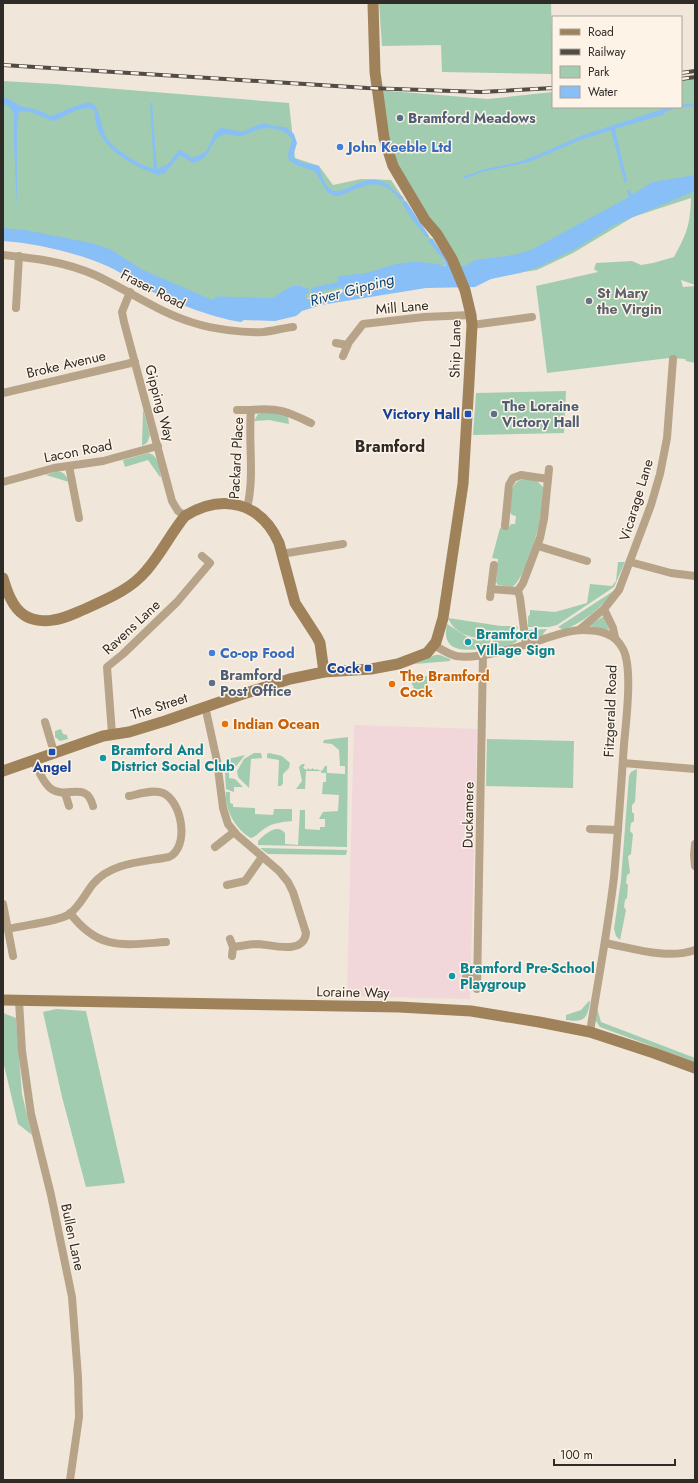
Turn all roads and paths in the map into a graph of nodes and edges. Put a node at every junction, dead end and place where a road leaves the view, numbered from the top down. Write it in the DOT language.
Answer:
graph roads {
  1 [pos="373,3"];
  2 [pos="3,255"];
  3 [pos="19,256"];
  4 [pos="130,292"];
  5 [pos="16,308"];
  6 [pos="532,317"];
  7 [pos="471,320"];
  8 [pos="293,327"];
  9 [pos="336,343"];
  10 [pos="347,345"];
  11 [pos="343,356"];
  12 [pos="673,359"];
  13 [pos="135,362"];
  14 [pos="3,393"];
  15 [pos="237,410"];
  16 [pos="251,410"];
  17 [pos="311,423"];
  18 [pos="158,446"];
  19 [pos="69,466"];
  20 [pos="549,469"];
  21 [pos="548,479"];
  22 [pos="3,482"];
  23 [pos="247,508"];
  24 [pos="185,516"];
  25 [pos="79,518"];
  26 [pos="505,526"];
  27 [pos="343,544"];
  28 [pos="538,546"];
  29 [pos="281,554"];
  30 [pos="202,556"];
  31 [pos="587,561"];
  32 [pos="630,562"];
  33 [pos="494,565"];
  34 [pos="695,576"];
  35 [pos="3,578"];
  36 [pos="518,591"];
  37 [pos="604,609"];
  38 [pos="579,630"];
  39 [pos="615,637"];
  40 [pos="434,645"];
  41 [pos="526,645"];
  42 [pos="483,654"];
  43 [pos="324,672"];
  44 [pos="205,706"];
  45 [pos="45,722"];
  46 [pos="112,734"];
  47 [pos="54,752"];
  48 [pos="34,760"];
  49 [pos="623,763"];
  50 [pos="695,769"];
  51 [pos="3,771"];
  52 [pos="65,793"];
  53 [pos="129,796"];
  54 [pos="69,806"];
  55 [pos="93,806"];
  56 [pos="590,829"];
  57 [pos="618,830"];
  58 [pos="234,832"];
  59 [pos="695,844"];
  60 [pos="215,846"];
  61 [pos="262,857"];
  62 [pos="695,866"];
  63 [pos="227,884"];
  64 [pos="3,904"];
  65 [pos="70,914"];
  66 [pos="8,929"];
  67 [pos="230,939"];
  68 [pos="166,942"];
  69 [pos="604,943"];
  70 [pos="233,947"];
  71 [pos="695,950"];
  72 [pos="13,956"];
  73 [pos="232,956"];
  74 [pos="466,977"];
  75 [pos="477,977"];
  76 [pos="477,988"];
  77 [pos="3,1000"];
  78 [pos="19,1000"];
  79 [pos="590,1032"];
  80 [pos="695,1068"];
  81 [pos="70,1480"];
  1 -- 7 [label="main road, Ship Lane"];
  2 -- 3 [label="street, Fraser Road"];
  3 -- 4 [label="street, Fraser Road"];
  3 -- 5 [label="street"];
  4 -- 8 [label="street, Fraser Road"];
  4 -- 13 [label="street, Gipping Way"];
  6 -- 7 [label="street, Mill Lane"];
  7 -- 10 [label="street, Mill Lane"];
  7 -- 40 [label="main road, Ship Lane"];
  9 -- 10 [label="street"];
  10 -- 11 [label="street, Mill Lane"];
  12 -- 32 [label="street, Vicarage Lane"];
  13 -- 14 [label="street, Broke Avenue"];
  13 -- 18 [label="street, Gipping Way"];
  15 -- 16 [label="street, Packard Place"];
  16 -- 17 [label="street, Packard Place"];
  16 -- 23 [label="street, Packard Place"];
  18 -- 19 [label="street, Lacon Road"];
  18 -- 24 [label="street, Gipping Way"];
  19 -- 22 [label="street, Lacon Road"];
  19 -- 25 [label="street"];
  20 -- 21 [label="street"];
  21 -- 26 [label="street"];
  21 -- 28 [label="street"];
  23 -- 24 [label="main road"];
  23 -- 29 [label="main road"];
  24 -- 35 [label="main road"];
  27 -- 29 [label="street"];
  28 -- 31 [label="street"];
  28 -- 36 [label="street"];
  29 -- 43 [label="main road"];
  30 -- 46 [label="street, Ravens Lane"];
  32 -- 34 [label="street"];
  32 -- 37 [label="street, Vicarage Lane"];
  33 -- 36 [label="street"];
  36 -- 41 [label="street"];
  37 -- 38 [label="street, Vicarage Lane"];
  37 -- 39 [label="street, Fitzgerald Road"];
  38 -- 39 [label="street"];
  38 -- 41 [label="street"];
  39 -- 49 [label="street, Fitzgerald Road"];
  40 -- 42 [label="street"];
  40 -- 43 [label="main road"];
  41 -- 42 [label="street"];
  42 -- 75 [label="street, Duckamere"];
  43 -- 44 [label="main road, The Street"];
  44 -- 46 [label="main road, The Street"];
  44 -- 58 [label="street"];
  45 -- 47 [label="street"];
  46 -- 47 [label="main road, The Street"];
  47 -- 48 [label="main road, The Street"];
  48 -- 51 [label="main road, The Street"];
  48 -- 52 [label="street"];
  49 -- 50 [label="street"];
  49 -- 57 [label="street, Fitzgerald Road"];
  52 -- 54 [label="street"];
  52 -- 55 [label="street"];
  53 -- 65 [label="street"];
  56 -- 57 [label="street"];
  57 -- 69 [label="street, Fitzgerald Road"];
  58 -- 60 [label="street"];
  58 -- 61 [label="street"];
  59 -- 62 [label="street"];
  61 -- 63 [label="street"];
  61 -- 70 [label="street"];
  64 -- 66 [label="street"];
  65 -- 66 [label="street"];
  65 -- 68 [label="street"];
  66 -- 72 [label="street"];
  67 -- 70 [label="street"];
  69 -- 71 [label="street"];
  69 -- 79 [label="street, Fitzgerald Road"];
  70 -- 73 [label="street"];
  74 -- 75 [label="street"];
  75 -- 76 [label="street, Duckamere"];
  77 -- 78 [label="main road, Loraine Way"];
  78 -- 79 [label="main road, Loraine Way"];
  78 -- 81 [label="street, Bullen Lane"];
  79 -- 80 [label="main road, Loraine Way"];
}
